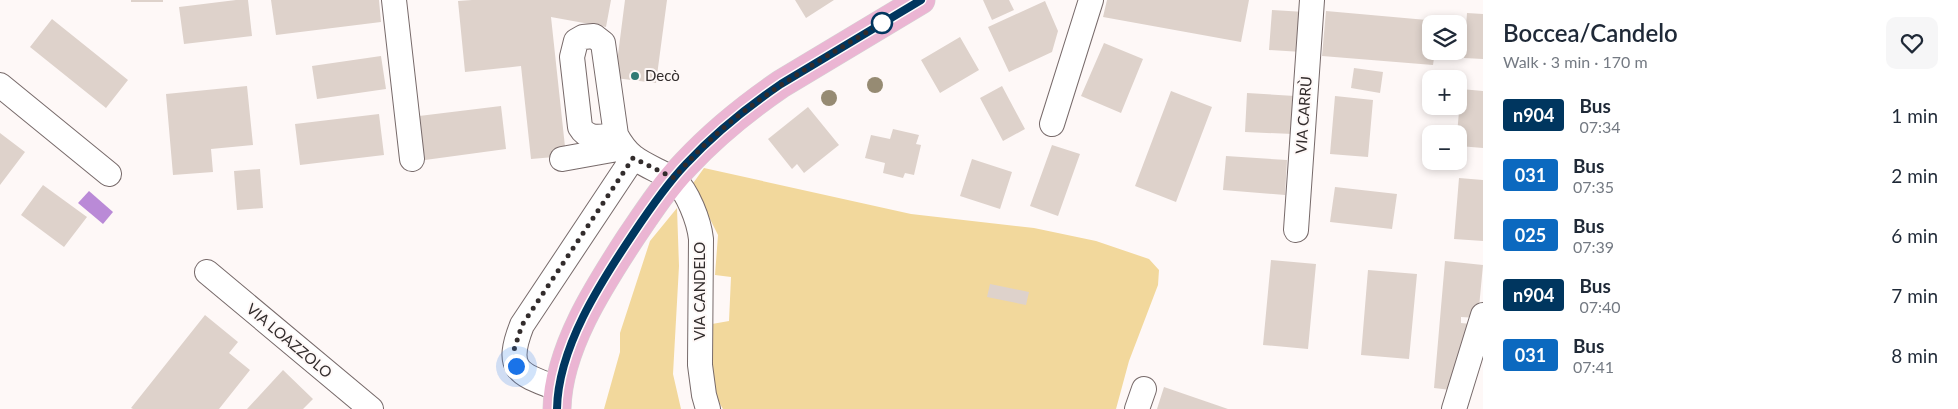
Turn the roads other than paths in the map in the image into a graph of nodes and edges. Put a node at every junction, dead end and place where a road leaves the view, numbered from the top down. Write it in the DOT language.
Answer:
graph roads {
  1 [pos="394,0"];
  2 [pos="921,0"];
  3 [pos="1091,0"];
  4 [pos="1312,0"];
  5 [pos="0,85"];
  6 [pos="1052,124"];
  7 [pos="624,147"];
  8 [pos="412,159"];
  9 [pos="562,159"];
  10 [pos="109,174"];
  11 [pos="674,178"];
  12 [pos="1296,230"];
  13 [pos="207,272"];
  14 [pos="1483,315"];
  15 [pos="558,399"];
  16 [pos="372,409"];
  17 [pos="708,409"];
  18 [pos="1454,409"];
  1 -- 8 [label="street"];
  2 -- 11 [label="main road"];
  3 -- 6 [label="street"];
  4 -- 12 [label="street, VIA CARRÙ"];
  5 -- 10 [label="street"];
  7 -- 9 [label="street"];
  7 -- 11 [label="street"];
  7 -- 15 [label="street"];
  11 -- 15 [label="main road"];
  11 -- 17 [label="street, VIA CANDELO"];
  13 -- 16 [label="street, VIA LOAZZOLO"];
  14 -- 18 [label="street"];
}
